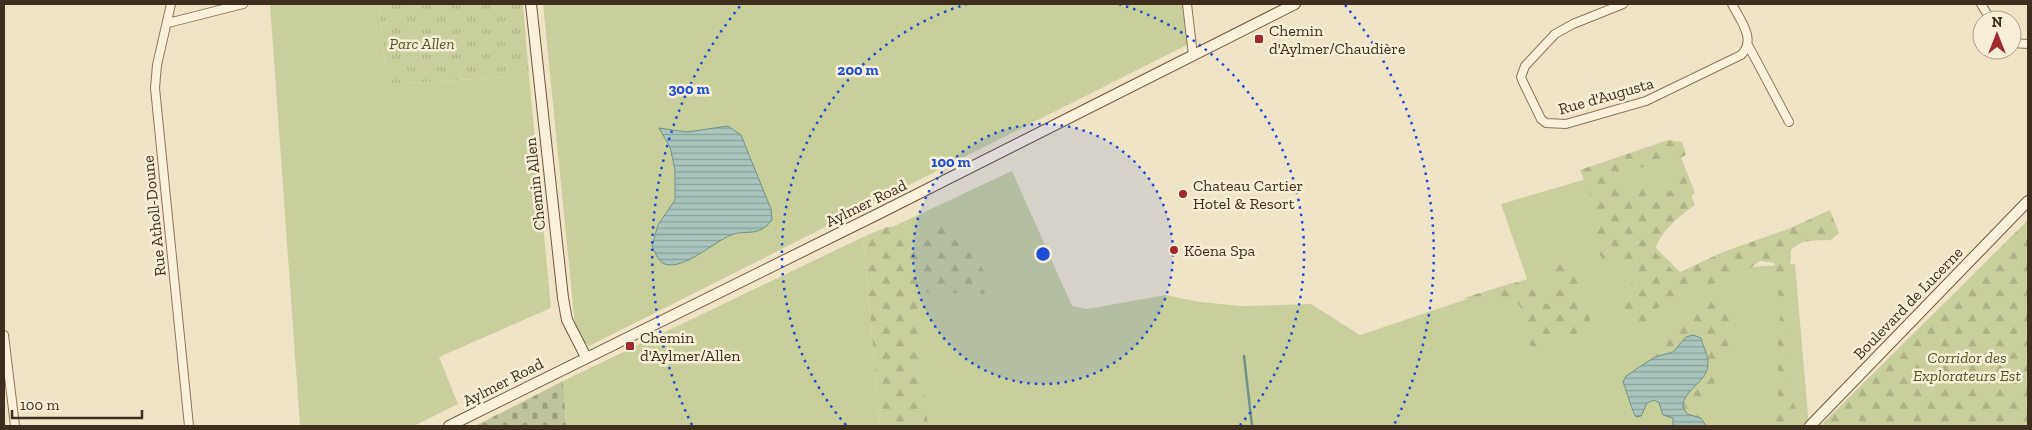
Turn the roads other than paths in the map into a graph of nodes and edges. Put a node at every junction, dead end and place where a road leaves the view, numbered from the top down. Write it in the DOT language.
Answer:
graph roads {
  1 [pos="171,4"];
  2 [pos="242,4"];
  3 [pos="531,4"];
  4 [pos="1187,4"];
  5 [pos="1295,4"];
  6 [pos="1623,4"];
  7 [pos="1732,4"];
  8 [pos="168,23"];
  9 [pos="1748,45"];
  10 [pos="1193,56"];
  11 [pos="1789,122"];
  12 [pos="2028,201"];
  13 [pos="4,335"];
  14 [pos="586,357"];
  15 [pos="15,426"];
  16 [pos="189,426"];
  17 [pos="448,426"];
  18 [pos="1810,426"];
  1 -- 8 [label="street, Rue Atholl-Doune"];
  2 -- 8 [label="street"];
  3 -- 14 [label="main road, Chemin Allen"];
  4 -- 10 [label="street"];
  5 -- 10 [label="main road, Aylmer Road"];
  6 -- 9 [label="street, Rue d'Augusta"];
  7 -- 9 [label="street"];
  8 -- 16 [label="street, Rue Atholl-Doune"];
  9 -- 11 [label="street"];
  10 -- 14 [label="main road, Aylmer Road"];
  12 -- 18 [label="main road, Boulevard de Lucerne"];
  13 -- 15 [label="street"];
  14 -- 17 [label="main road, Aylmer Road"];
}
